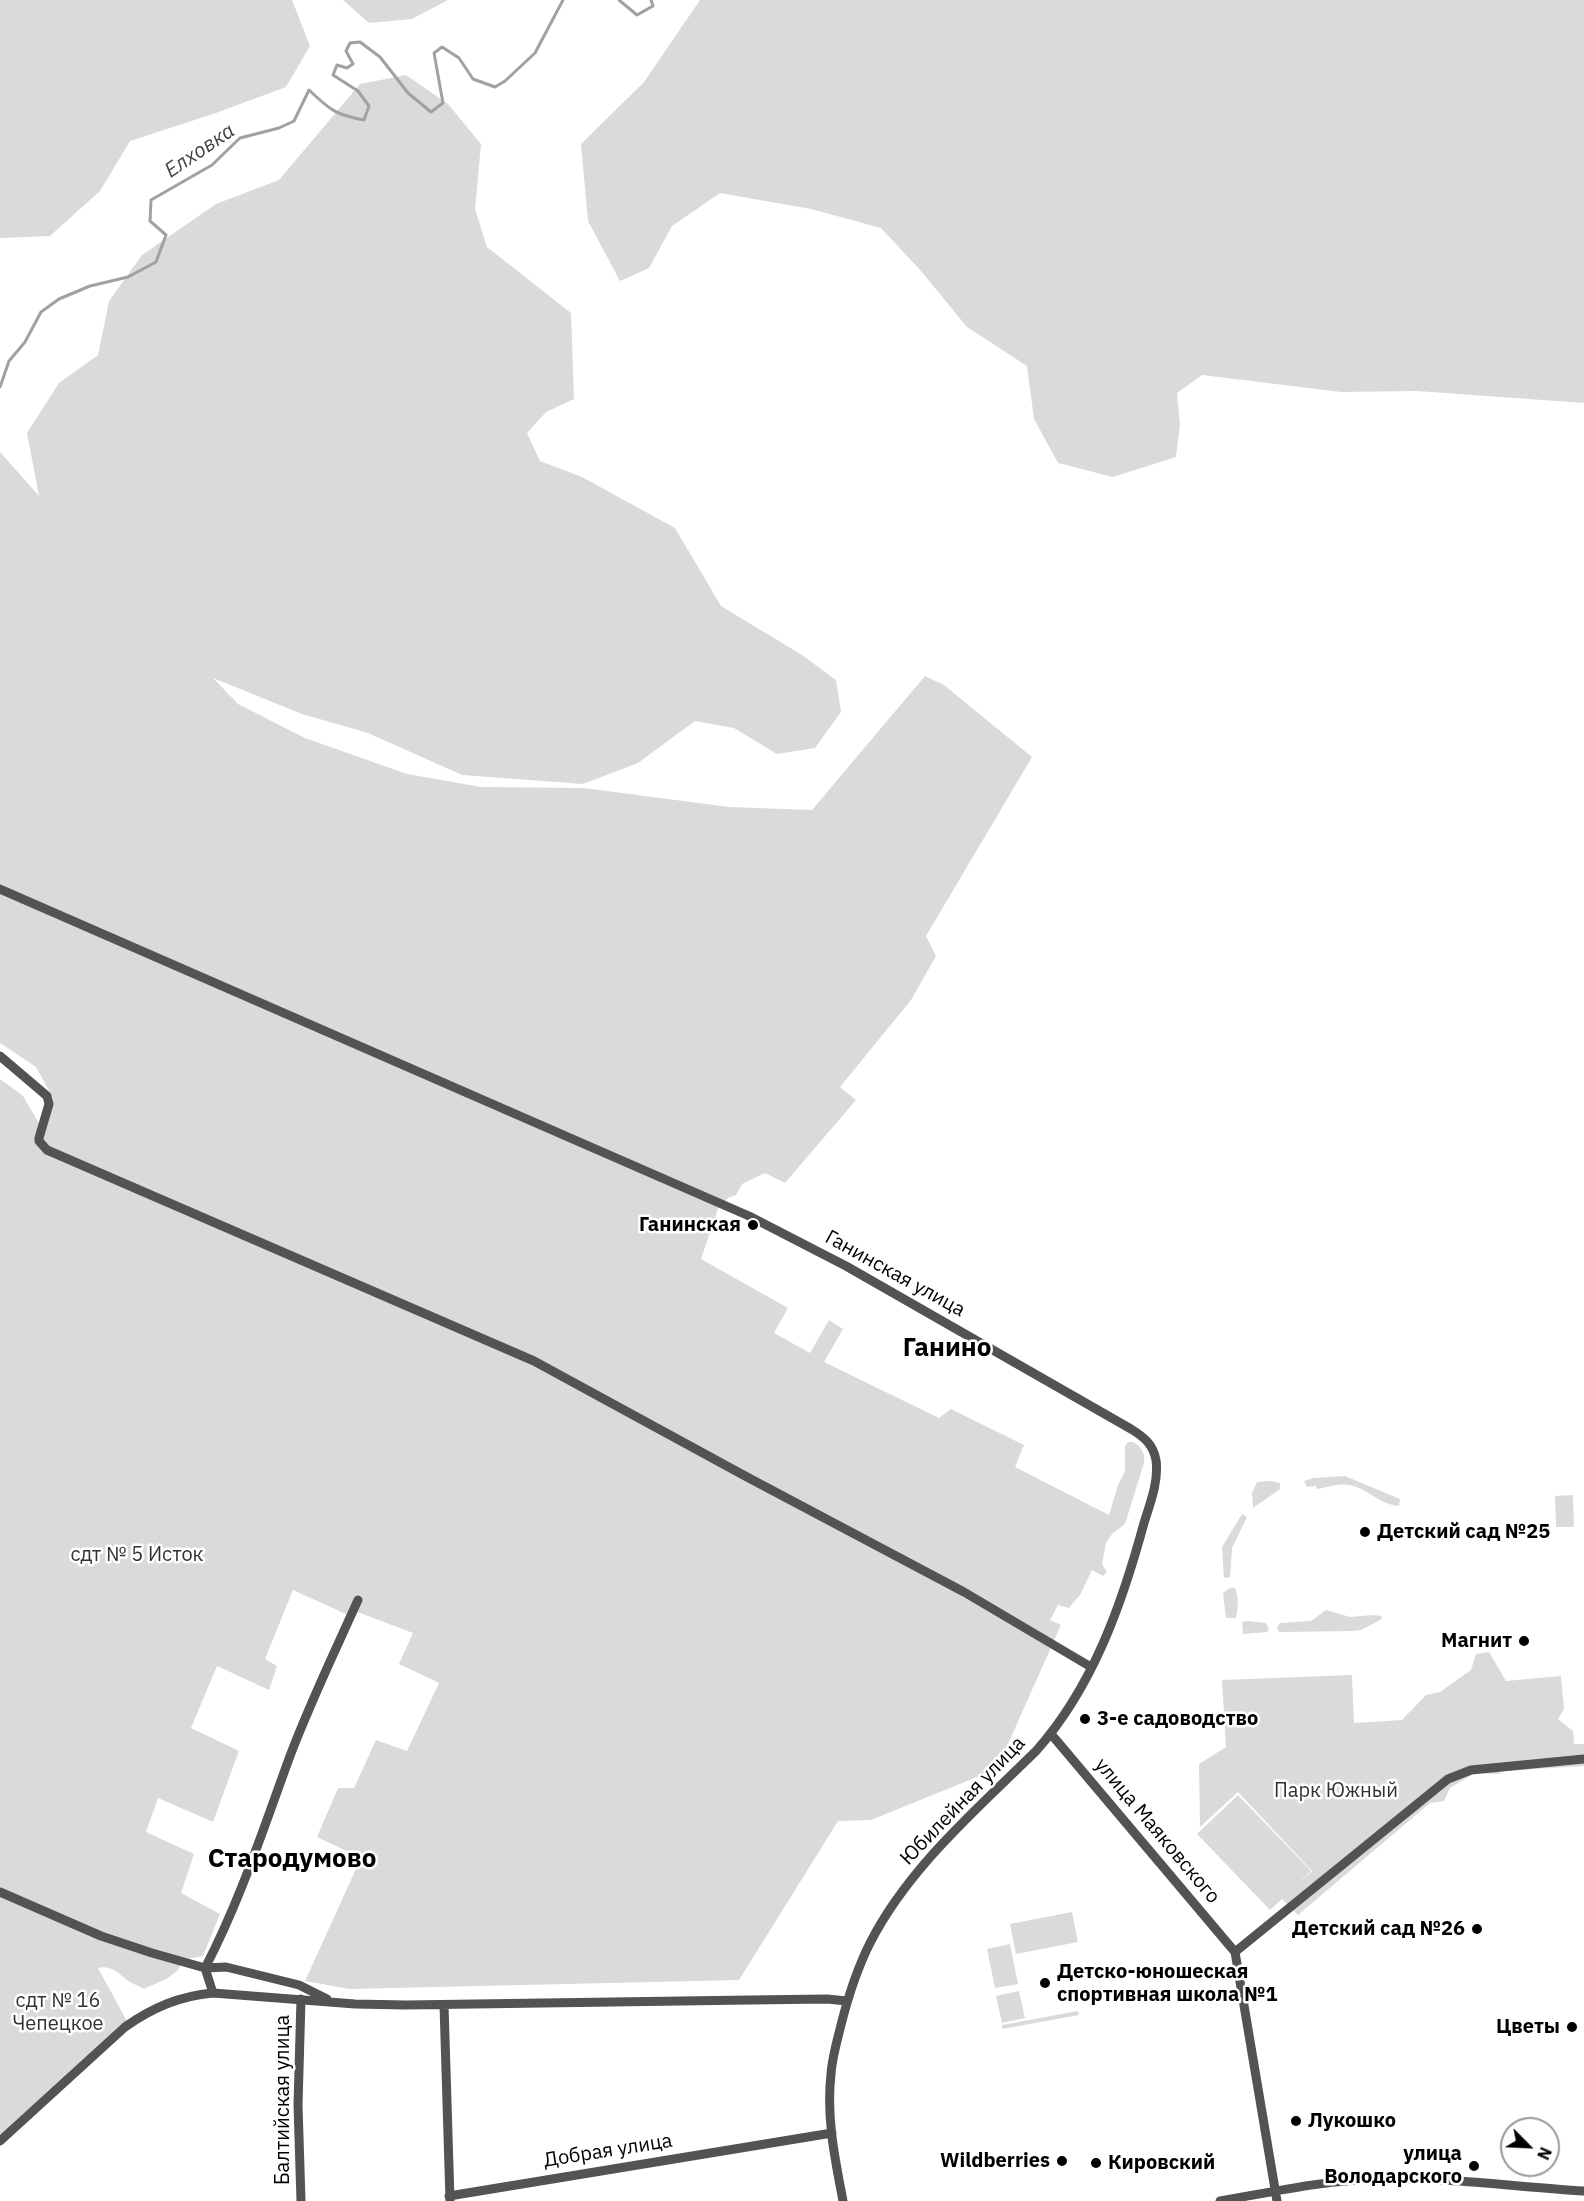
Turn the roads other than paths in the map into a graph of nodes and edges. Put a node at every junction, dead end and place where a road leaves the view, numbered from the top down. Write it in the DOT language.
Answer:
graph roads {
  1 [pos="0,889"];
  2 [pos="0,1056"];
  3 [pos="1143,1436"];
  4 [pos="358,1600"];
  5 [pos="1091,1666"];
  6 [pos="1051,1734"];
  7 [pos="1584,1759"];
  8 [pos="0,1892"];
  9 [pos="1235,1952"];
  10 [pos="205,1968"];
  11 [pos="213,1993"];
  12 [pos="301,1999"];
  13 [pos="332,2001"];
  14 [pos="847,2001"];
  15 [pos="444,2005"];
  16 [pos="831,2133"];
  17 [pos="0,2141"];
  18 [pos="1584,2191"];
  19 [pos="1276,2196"];
  20 [pos="450,2198"];
  21 [pos="301,2201"];
  22 [pos="843,2201"];
  23 [pos="1220,2201"];
  1 -- 3 [label="street, Ганинская улица"];
  2 -- 5 [label="street"];
  3 -- 5 [label="street, Юбилейная улица"];
  4 -- 10 [label="street"];
  5 -- 6 [label="street, Юбилейная улица"];
  6 -- 9 [label="street, улица Маяковского"];
  6 -- 14 [label="street, Юбилейная улица"];
  7 -- 9 [label="street"];
  8 -- 10 [label="street"];
  9 -- 19 [label="street"];
  10 -- 11 [label="street"];
  10 -- 13 [label="street"];
  11 -- 12 [label="street"];
  11 -- 17 [label="street"];
  12 -- 13 [label="street"];
  12 -- 21 [label="street, Балтийская улица"];
  13 -- 15 [label="street"];
  14 -- 15 [label="street"];
  14 -- 16 [label="street, Юбилейная улица"];
  15 -- 20 [label="street"];
  16 -- 20 [label="street, Добрая улица"];
  16 -- 22 [label="street, Юбилейная улица"];
  18 -- 19 [label="street"];
  19 -- 23 [label="street"];
}
